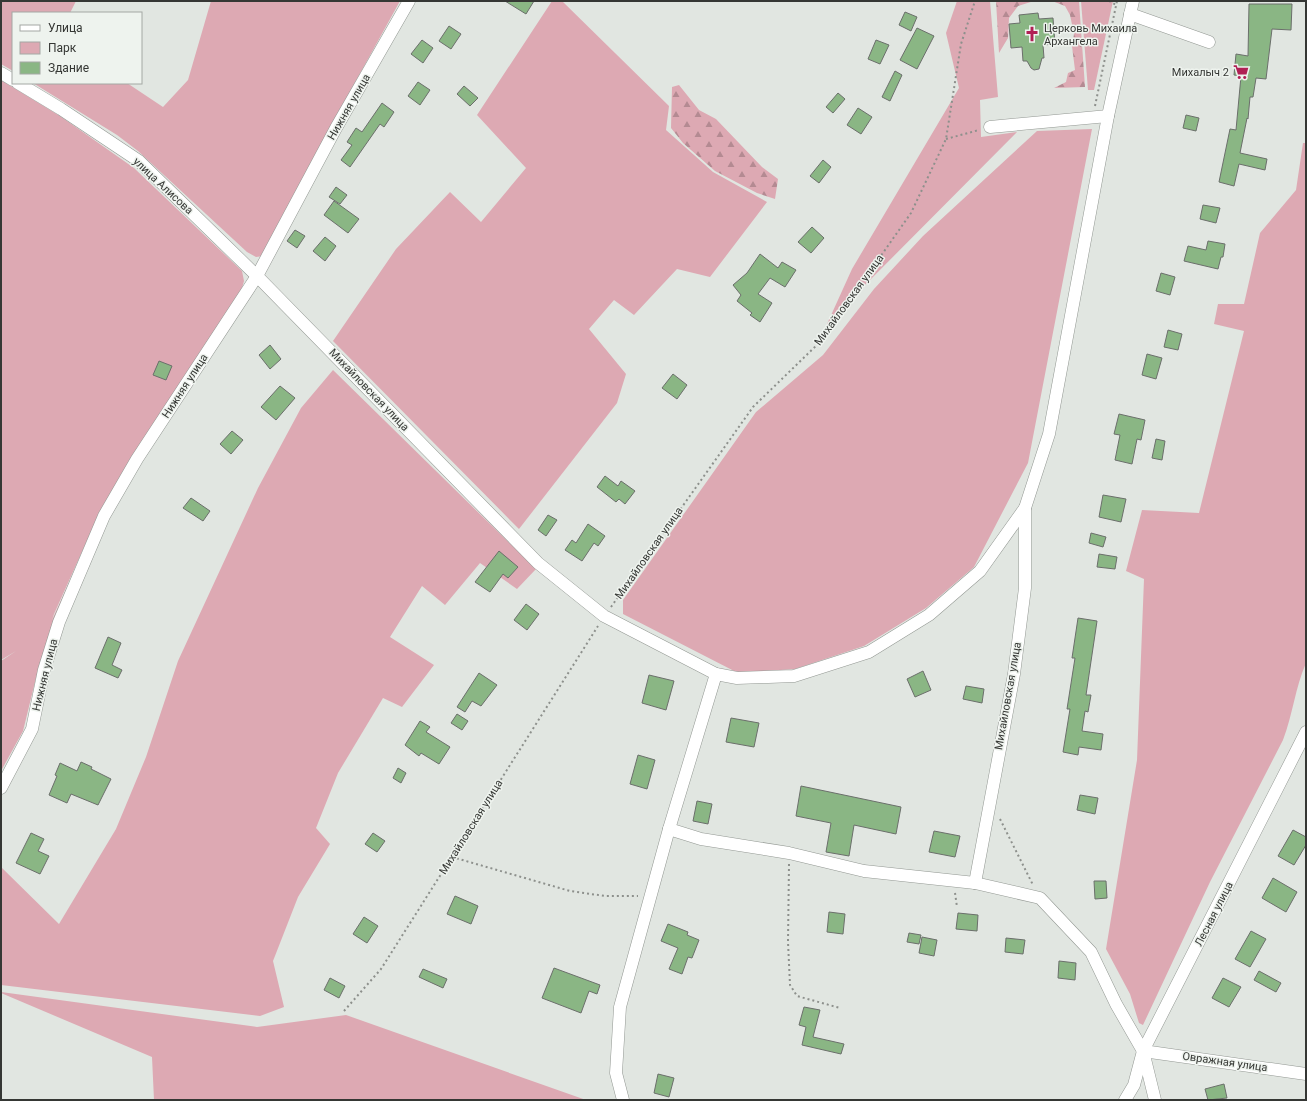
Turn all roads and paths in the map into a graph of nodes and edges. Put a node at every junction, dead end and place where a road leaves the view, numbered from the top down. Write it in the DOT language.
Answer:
graph roads {
  1 [pos="409,1"];
  2 [pos="975,1"];
  3 [pos="1117,1"];
  4 [pos="1133,1"];
  5 [pos="1130,14"];
  6 [pos="1209,42"];
  7 [pos="1,73"];
  8 [pos="12,79"];
  9 [pos="20,84"];
  10 [pos="1108,116"];
  11 [pos="1092,117"];
  12 [pos="990,127"];
  13 [pos="946,139"];
  14 [pos="257,276"];
  15 [pos="1025,508"];
  16 [pos="604,616"];
  17 [pos="716,674"];
  18 [pos="1306,732"];
  19 [pos="1,788"];
  20 [pos="999,818"];
  21 [pos="669,829"];
  22 [pos="789,853"];
  23 [pos="452,857"];
  24 [pos="975,883"];
  25 [pos="651,896"];
  26 [pos="1040,898"];
  27 [pos="840,1008"];
  28 [pos="344,1011"];
  29 [pos="1143,1051"];
  30 [pos="1306,1074"];
  31 [pos="623,1100"];
  32 [pos="1125,1100"];
  33 [pos="1155,1100"];
  1 -- 14 [label="street, Нижняя улица"];
  2 -- 13 [label="path, Михайловская улица"];
  3 -- 11 [label="path"];
  4 -- 5 [label="street, Михайловская улица"];
  5 -- 6 [label="street"];
  5 -- 10 [label="street, Михайловская улица"];
  7 -- 8 [label="street"];
  9 -- 14 [label="street, улица Алисова"];
  10 -- 11 [label="street"];
  10 -- 15 [label="street, Михайловская улица"];
  11 -- 12 [label="street"];
  12 -- 13 [label="path"];
  13 -- 16 [label="path, Михайловская улица"];
  14 -- 16 [label="street, Михайловская улица"];
  14 -- 19 [label="street, Нижняя улица"];
  15 -- 17 [label="street, Михайловская улица"];
  15 -- 24 [label="street, Михайловская улица"];
  16 -- 17 [label="street, Михайловская улица"];
  16 -- 23 [label="path, Михайловская улица"];
  17 -- 21 [label="street"];
  18 -- 29 [label="street, Лесная улица"];
  20 -- 26 [label="path"];
  21 -- 22 [label="street"];
  21 -- 25 [label="street"];
  22 -- 24 [label="street"];
  22 -- 27 [label="path"];
  23 -- 25 [label="path"];
  23 -- 28 [label="path, Михайловская улица"];
  24 -- 26 [label="street"];
  25 -- 31 [label="street"];
  26 -- 29 [label="street"];
  29 -- 30 [label="street, Овражная улица"];
  29 -- 32 [label="street"];
  29 -- 33 [label="street"];
}
